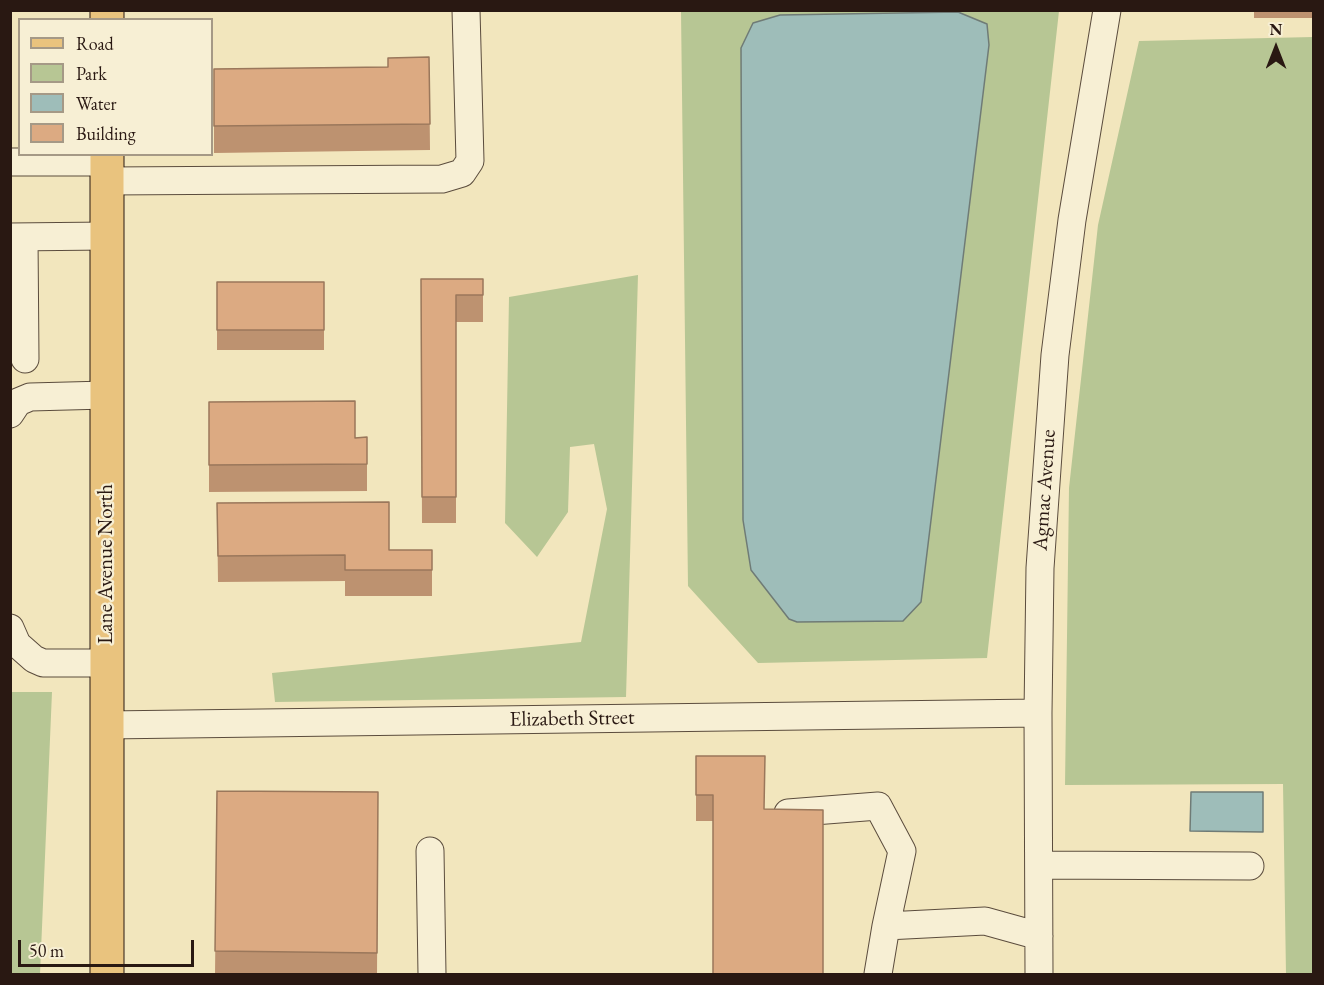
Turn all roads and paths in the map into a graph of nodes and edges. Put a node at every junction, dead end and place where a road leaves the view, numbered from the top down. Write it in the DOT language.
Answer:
graph roads {
  1 [pos="466,10"];
  2 [pos="1107,10"];
  3 [pos="10,162"];
  4 [pos="107,166"];
  5 [pos="108,236"];
  6 [pos="17,237"];
  7 [pos="25,358"];
  8 [pos="106,395"];
  9 [pos="10,414"];
  10 [pos="10,628"];
  11 [pos="106,663"];
  12 [pos="1038,713"];
  13 [pos="106,725"];
  14 [pos="781,814"];
  15 [pos="430,851"];
  16 [pos="1039,865"];
  17 [pos="1250,866"];
  18 [pos="886,926"];
  19 [pos="1039,936"];
  20 [pos="107,975"];
  21 [pos="432,975"];
  22 [pos="878,975"];
  23 [pos="1040,975"];
  1 -- 4 [label="street"];
  2 -- 12 [label="street, Agmac Avenue"];
  3 -- 4 [label="street"];
  4 -- 5 [label="main road, Lane Avenue North"];
  5 -- 6 [label="street"];
  5 -- 8 [label="main road, Lane Avenue North"];
  6 -- 7 [label="street"];
  8 -- 9 [label="street"];
  8 -- 11 [label="main road, Lane Avenue North"];
  10 -- 11 [label="street"];
  11 -- 13 [label="main road, Lane Avenue North"];
  12 -- 13 [label="street, Elizabeth Street"];
  12 -- 16 [label="street, Agmac Avenue"];
  13 -- 20 [label="main road, Lane Avenue North"];
  14 -- 18 [label="street"];
  15 -- 21 [label="street"];
  16 -- 17 [label="street"];
  16 -- 19 [label="street, Agmac Avenue"];
  18 -- 19 [label="street"];
  18 -- 22 [label="street"];
  19 -- 23 [label="street, Agmac Avenue"];
}
